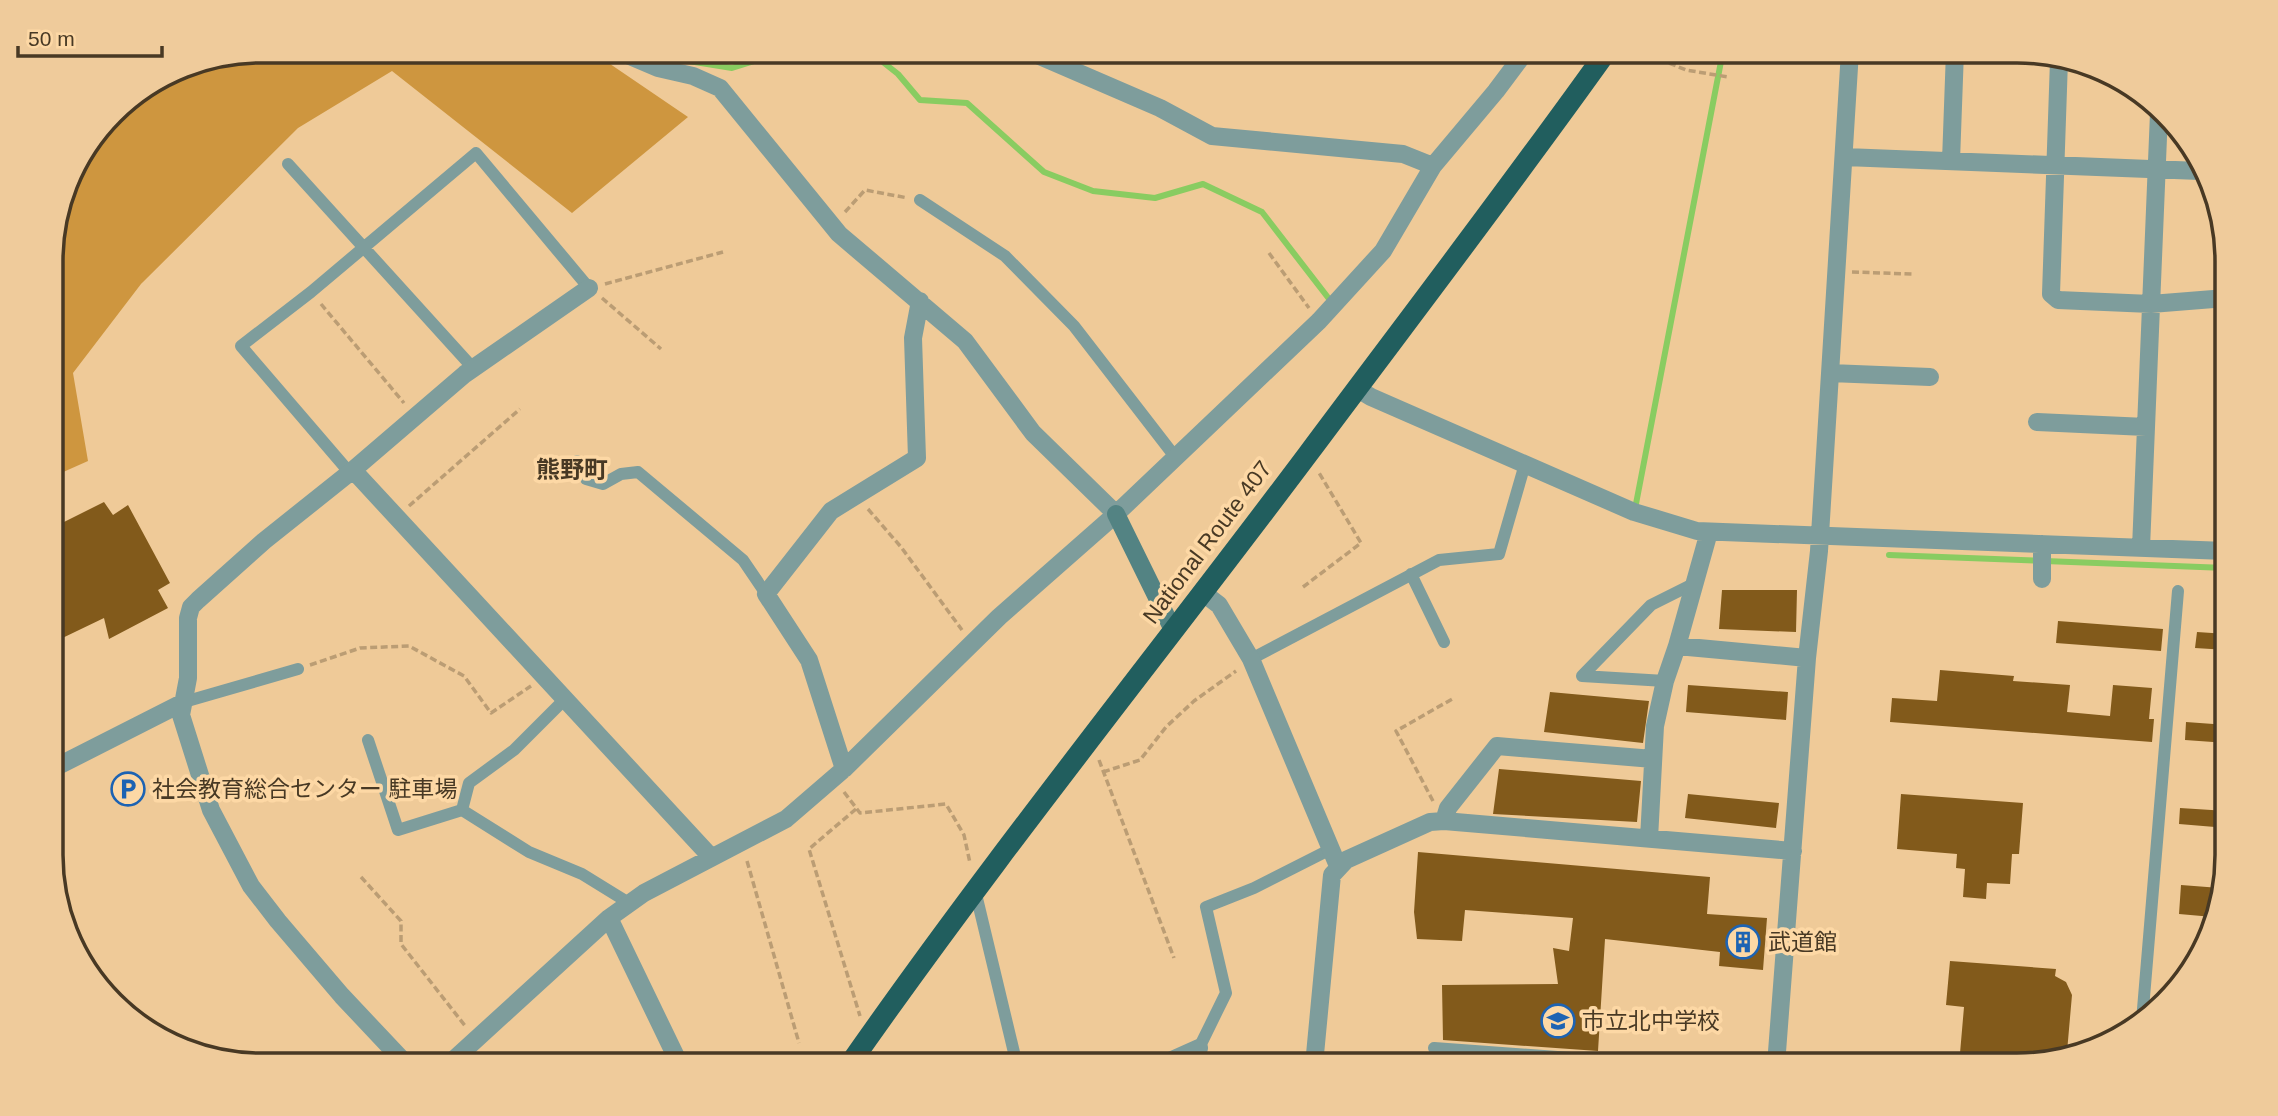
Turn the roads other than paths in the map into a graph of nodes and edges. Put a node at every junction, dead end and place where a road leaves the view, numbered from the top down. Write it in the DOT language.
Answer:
graph roads {
  1 [pos="646,63"];
  2 [pos="1056,63"];
  3 [pos="1516,63"];
  4 [pos="1598,63"];
  5 [pos="1849,63"];
  6 [pos="1955,63"];
  7 [pos="2059,68"];
  8 [pos="2159,123"];
  9 [pos="1845,157"];
  10 [pos="1951,161"];
  11 [pos="288,164"];
  12 [pos="2054,165"];
  13 [pos="1433,166"];
  14 [pos="2157,169"];
  15 [pos="2193,171"];
  16 [pos="920,200"];
  17 [pos="364,247"];
  18 [pos="589,288"];
  19 [pos="2215,299"];
  20 [pos="920,301"];
  21 [pos="2151,304"];
  22 [pos="473,368"];
  23 [pos="1830,373"];
  24 [pos="1930,377"];
  25 [pos="1356,388"];
  26 [pos="2037,422"];
  27 [pos="2146,427"];
  28 [pos="1176,458"];
  29 [pos="577,461"];
  30 [pos="1525,464"];
  31 [pos="352,472"];
  32 [pos="1116,514"];
  33 [pos="1709,532"];
  34 [pos="1820,537"];
  35 [pos="2042,544"];
  36 [pos="2141,548"];
  37 [pos="2215,551"];
  38 [pos="1410,574"];
  39 [pos="2042,579"];
  40 [pos="1695,583"];
  41 [pos="2178,591"];
  42 [pos="1202,592"];
  43 [pos="766,594"];
  44 [pos="1173,630"];
  45 [pos="1444,642"];
  46 [pos="1677,646"];
  47 [pos="1807,658"];
  48 [pos="1251,659"];
  49 [pos="298,669"];
  50 [pos="1665,681"];
  51 [pos="565,699"];
  52 [pos="184,702"];
  53 [pos="368,740"];
  54 [pos="1653,759"];
  55 [pos="63,763"];
  56 [pos="839,773"];
  57 [pos="462,810"];
  58 [pos="1444,821"];
  59 [pos="1649,839"];
  60 [pos="1331,849"];
  61 [pos="1793,851"];
  62 [pos="711,857"];
  63 [pos="1338,866"];
  64 [pos="975,889"];
  65 [pos="629,903"];
  66 [pos="609,918"];
  67 [pos="2143,1008"];
  68 [pos="1199,1048"];
  69 [pos="1434,1048"];
  70 [pos="396,1053"];
  71 [pos="461,1053"];
  72 [pos="674,1053"];
  73 [pos="858,1053"];
  74 [pos="1014,1053"];
  75 [pos="1188,1053"];
  76 [pos="1315,1053"];
  77 [pos="1502,1053"];
  78 [pos="1777,1053"];
  1 -- 20 [label="street"];
  2 -- 13 [label="street"];
  3 -- 13 [label="street"];
  4 -- 25 [label="highway, National Route 407"];
  5 -- 9 [label="street"];
  6 -- 10 [label="street"];
  7 -- 12 [label="street"];
  8 -- 14 [label="street"];
  9 -- 10 [label="street"];
  9 -- 23 [label="street"];
  10 -- 12 [label="street"];
  11 -- 17 [label="lane"];
  12 -- 14 [label="street"];
  12 -- 21 [label="street"];
  13 -- 28 [label="street"];
  14 -- 15 [label="street"];
  14 -- 21 [label="street"];
  16 -- 28 [label="lane"];
  17 -- 18 [label="lane"];
  17 -- 22 [label="lane"];
  17 -- 31 [label="lane"];
  18 -- 22 [label="street"];
  19 -- 21 [label="street"];
  20 -- 32 [label="street"];
  20 -- 43 [label="street"];
  21 -- 27 [label="street"];
  22 -- 31 [label="street"];
  23 -- 24 [label="street"];
  23 -- 34 [label="street"];
  25 -- 30 [label="street"];
  25 -- 42 [label="highway, National Route 407"];
  26 -- 27 [label="street"];
  27 -- 36 [label="street"];
  28 -- 32 [label="street"];
  29 -- 43 [label="lane"];
  30 -- 33 [label="street"];
  30 -- 38 [label="lane"];
  31 -- 51 [label="street"];
  31 -- 52 [label="street"];
  32 -- 44 [label="street"];
  32 -- 56 [label="street"];
  33 -- 34 [label="street"];
  33 -- 40 [label="street"];
  34 -- 35 [label="street"];
  34 -- 47 [label="street"];
  35 -- 36 [label="street"];
  35 -- 39 [label="street"];
  36 -- 37 [label="street"];
  38 -- 45 [label="lane"];
  38 -- 48 [label="lane"];
  40 -- 46 [label="street"];
  40 -- 50 [label="lane"];
  41 -- 67 [label="lane"];
  42 -- 44 [label="highway, National Route 407"];
  42 -- 48 [label="street"];
  43 -- 56 [label="street"];
  44 -- 64 [label="highway, National Route 407"];
  46 -- 47 [label="street"];
  46 -- 50 [label="street"];
  47 -- 61 [label="street"];
  48 -- 60 [label="street"];
  49 -- 52 [label="lane"];
  50 -- 54 [label="street"];
  51 -- 57 [label="lane"];
  51 -- 62 [label="street"];
  52 -- 55 [label="street"];
  52 -- 70 [label="street"];
  53 -- 57 [label="lane"];
  54 -- 58 [label="street"];
  54 -- 59 [label="street"];
  56 -- 62 [label="street"];
  57 -- 65 [label="lane"];
  58 -- 59 [label="street"];
  58 -- 63 [label="street"];
  59 -- 61 [label="street"];
  60 -- 63 [label="street"];
  60 -- 68 [label="lane"];
  61 -- 78 [label="street"];
  62 -- 65 [label="street"];
  63 -- 76 [label="street"];
  64 -- 73 [label="highway, National Route 407"];
  64 -- 74 [label="lane"];
  65 -- 66 [label="street"];
  66 -- 71 [label="street"];
  66 -- 72 [label="street"];
  68 -- 75 [label="street"];
  69 -- 77 [label="lane"];
}
